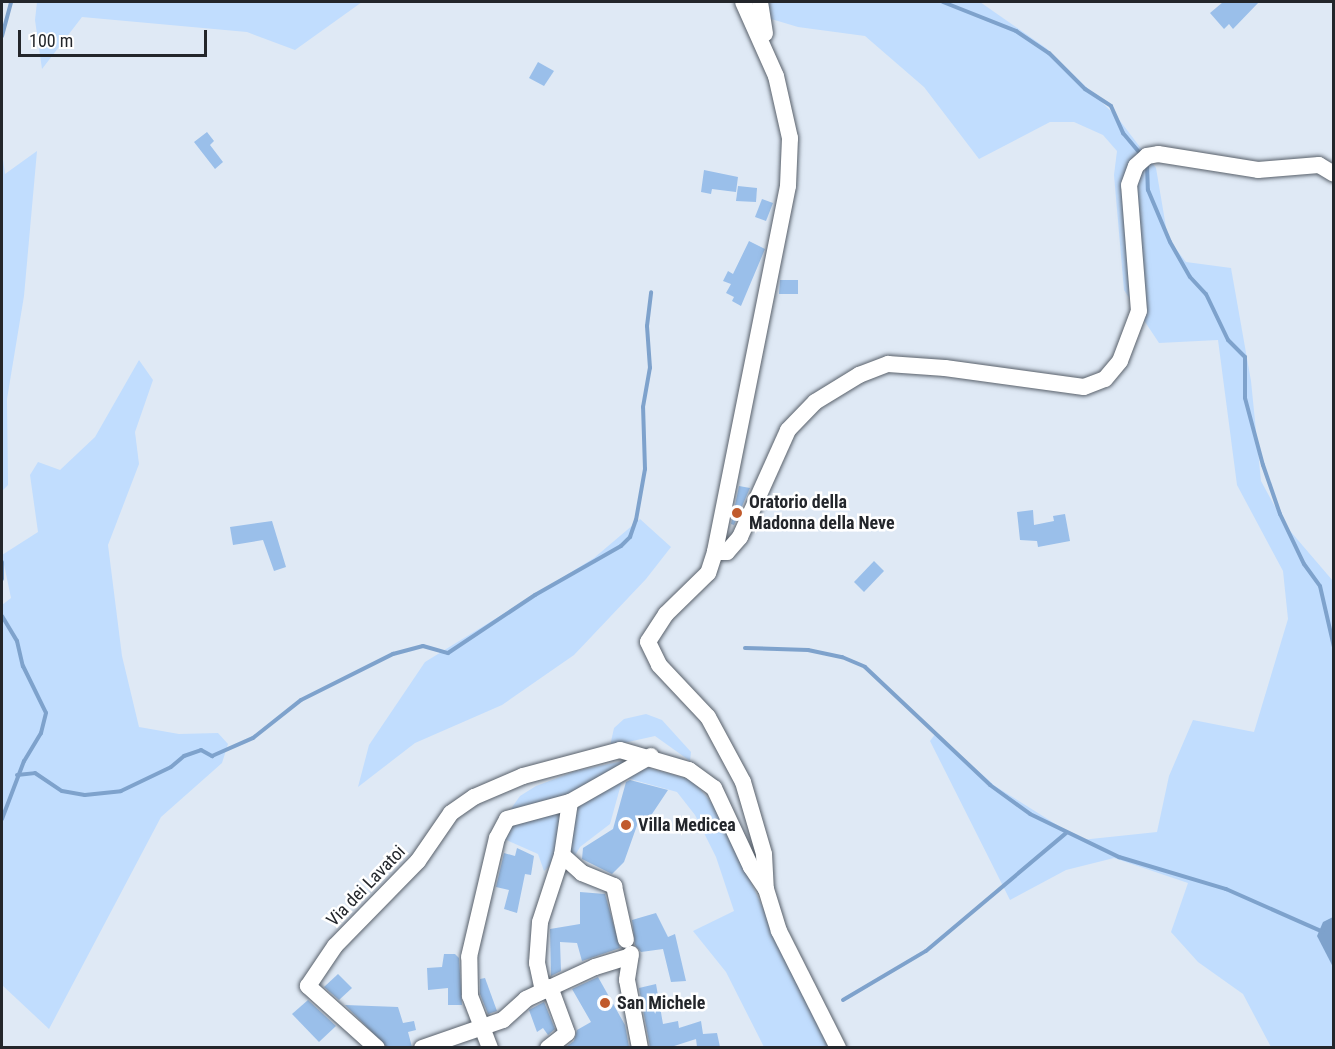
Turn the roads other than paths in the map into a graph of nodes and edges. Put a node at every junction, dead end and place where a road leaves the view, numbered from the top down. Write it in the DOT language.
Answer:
graph roads {
  1 [pos="743,2"];
  2 [pos="760,2"];
  3 [pos="769,58"];
  4 [pos="1334,174"];
  5 [pos="715,552"];
  6 [pos="651,756"];
  7 [pos="570,802"];
  8 [pos="562,855"];
  9 [pos="766,889"];
  10 [pos="629,950"];
  11 [pos="547,989"];
  12 [pos="480,1029"];
  13 [pos="377,1047"];
  14 [pos="422,1047"];
  15 [pos="490,1047"];
  16 [pos="548,1047"];
  17 [pos="640,1047"];
  18 [pos="838,1047"];
  1 -- 3 [label="street"];
  2 -- 3 [label="street"];
  3 -- 5 [label="street"];
  4 -- 5 [label="street"];
  5 -- 9 [label="street"];
  6 -- 7 [label="street"];
  6 -- 9 [label="street, Via dei Lavatoi"];
  6 -- 13 [label="street, Via dei Lavatoi"];
  7 -- 8 [label="street"];
  7 -- 12 [label="street"];
  8 -- 10 [label="street"];
  8 -- 11 [label="street"];
  9 -- 18 [label="street"];
  10 -- 11 [label="street"];
  10 -- 17 [label="street"];
  11 -- 12 [label="street"];
  11 -- 16 [label="street"];
  12 -- 14 [label="street"];
  12 -- 15 [label="street"];
}
